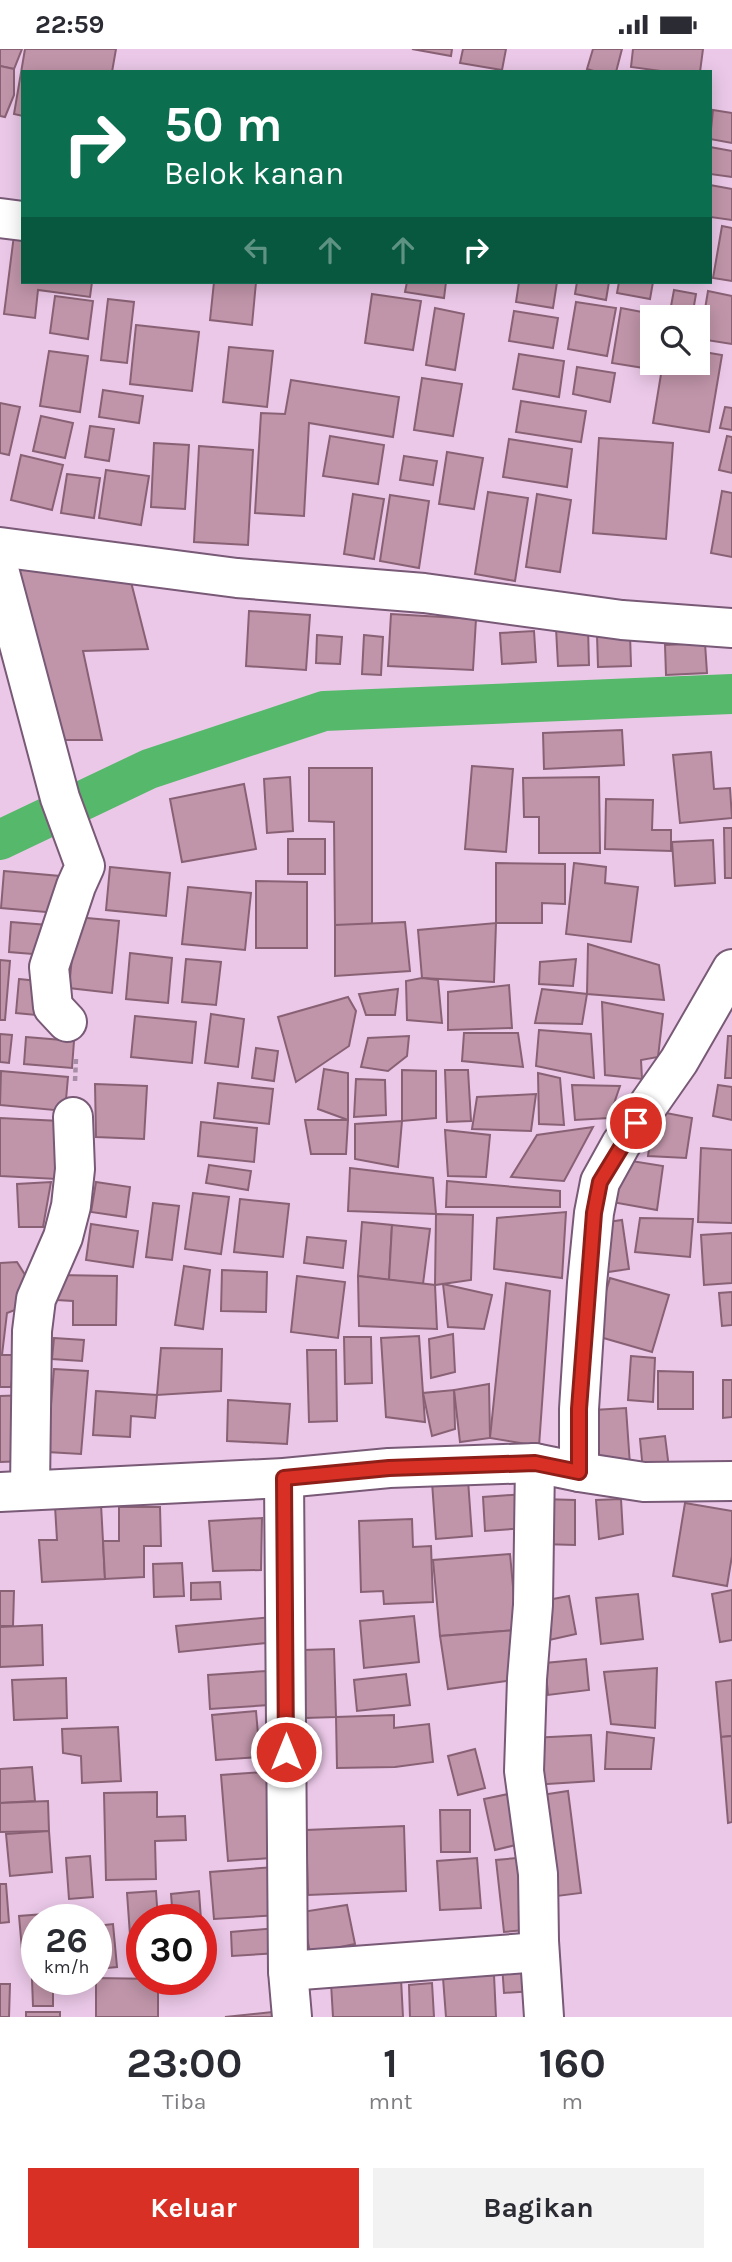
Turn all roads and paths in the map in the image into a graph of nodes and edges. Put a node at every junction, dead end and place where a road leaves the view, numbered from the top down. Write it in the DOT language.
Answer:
graph roads {
  1 [pos="0,219"];
  2 [pos="21,221"];
  3 [pos="0,547"];
  4 [pos="0,573"];
  5 [pos="732,628"];
  6 [pos="732,969"];
  7 [pos="67,1022"];
  8 [pos="73,1117"];
  9 [pos="535,1463"];
  10 [pos="579,1472"];
  11 [pos="284,1478"];
  12 [pos="732,1481"];
  13 [pos="15,1491"];
  14 [pos="539,1952"];
  15 [pos="288,1971"];
  16 [pos="292,2017"];
  17 [pos="544,2017"];
  1 -- 2 [label="street"];
  3 -- 5 [label="street"];
  4 -- 7 [label="street"];
  6 -- 10 [label="street"];
  7 -- 8 [label="path"];
  8 -- 13 [label="street"];
  9 -- 10 [label="street"];
  9 -- 11 [label="street"];
  9 -- 14 [label="street"];
  10 -- 12 [label="street"];
  11 -- 13 [label="street"];
  11 -- 15 [label="street"];
  14 -- 15 [label="street"];
  14 -- 17 [label="street"];
  15 -- 16 [label="street"];
}
